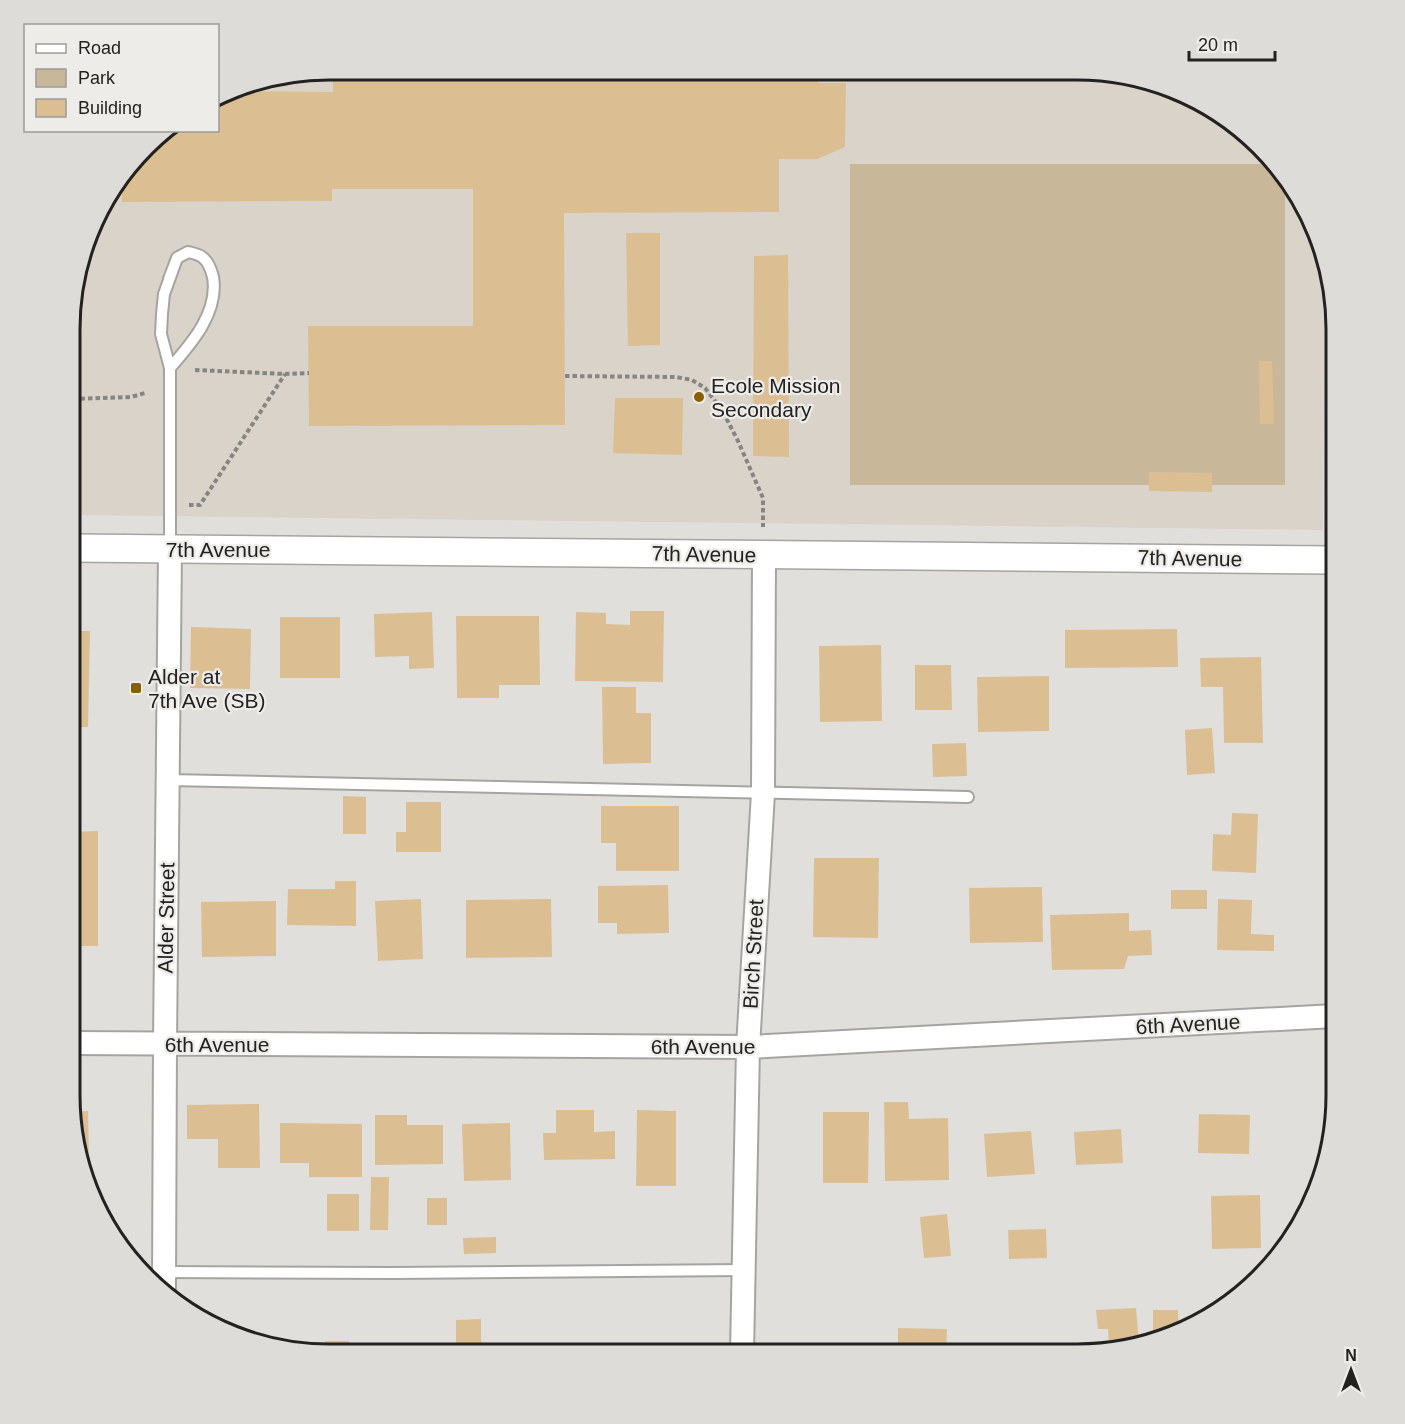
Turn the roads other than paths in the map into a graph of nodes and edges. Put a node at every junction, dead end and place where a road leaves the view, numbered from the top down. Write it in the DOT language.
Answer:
graph roads {
  1 [pos="170,368"];
  2 [pos="80,548"];
  3 [pos="170,549"];
  4 [pos="764,554"];
  5 [pos="1326,560"];
  6 [pos="168,780"];
  7 [pos="763,793"];
  8 [pos="968,797"];
  9 [pos="1326,1016"];
  10 [pos="80,1043"];
  11 [pos="165,1044"];
  12 [pos="748,1047"];
  13 [pos="744,1270"];
  14 [pos="164,1280"];
  15 [pos="742,1344"];
  1 -- 1 [label="lane"];
  1 -- 3 [label="lane"];
  2 -- 3 [label="street, 7th Avenue"];
  3 -- 4 [label="street, 7th Avenue"];
  3 -- 6 [label="street, Alder Street"];
  4 -- 5 [label="street, 7th Avenue"];
  4 -- 7 [label="street, Birch Street"];
  6 -- 7 [label="lane"];
  6 -- 11 [label="street, Alder Street"];
  7 -- 8 [label="lane"];
  7 -- 12 [label="street, Birch Street"];
  9 -- 12 [label="street, 6th Avenue"];
  10 -- 11 [label="street, 6th Avenue"];
  11 -- 12 [label="street, 6th Avenue"];
  11 -- 14 [label="street, Alder Street"];
  12 -- 13 [label="street, Birch Street"];
  13 -- 14 [label="lane"];
  13 -- 15 [label="street, Birch Street"];
}
